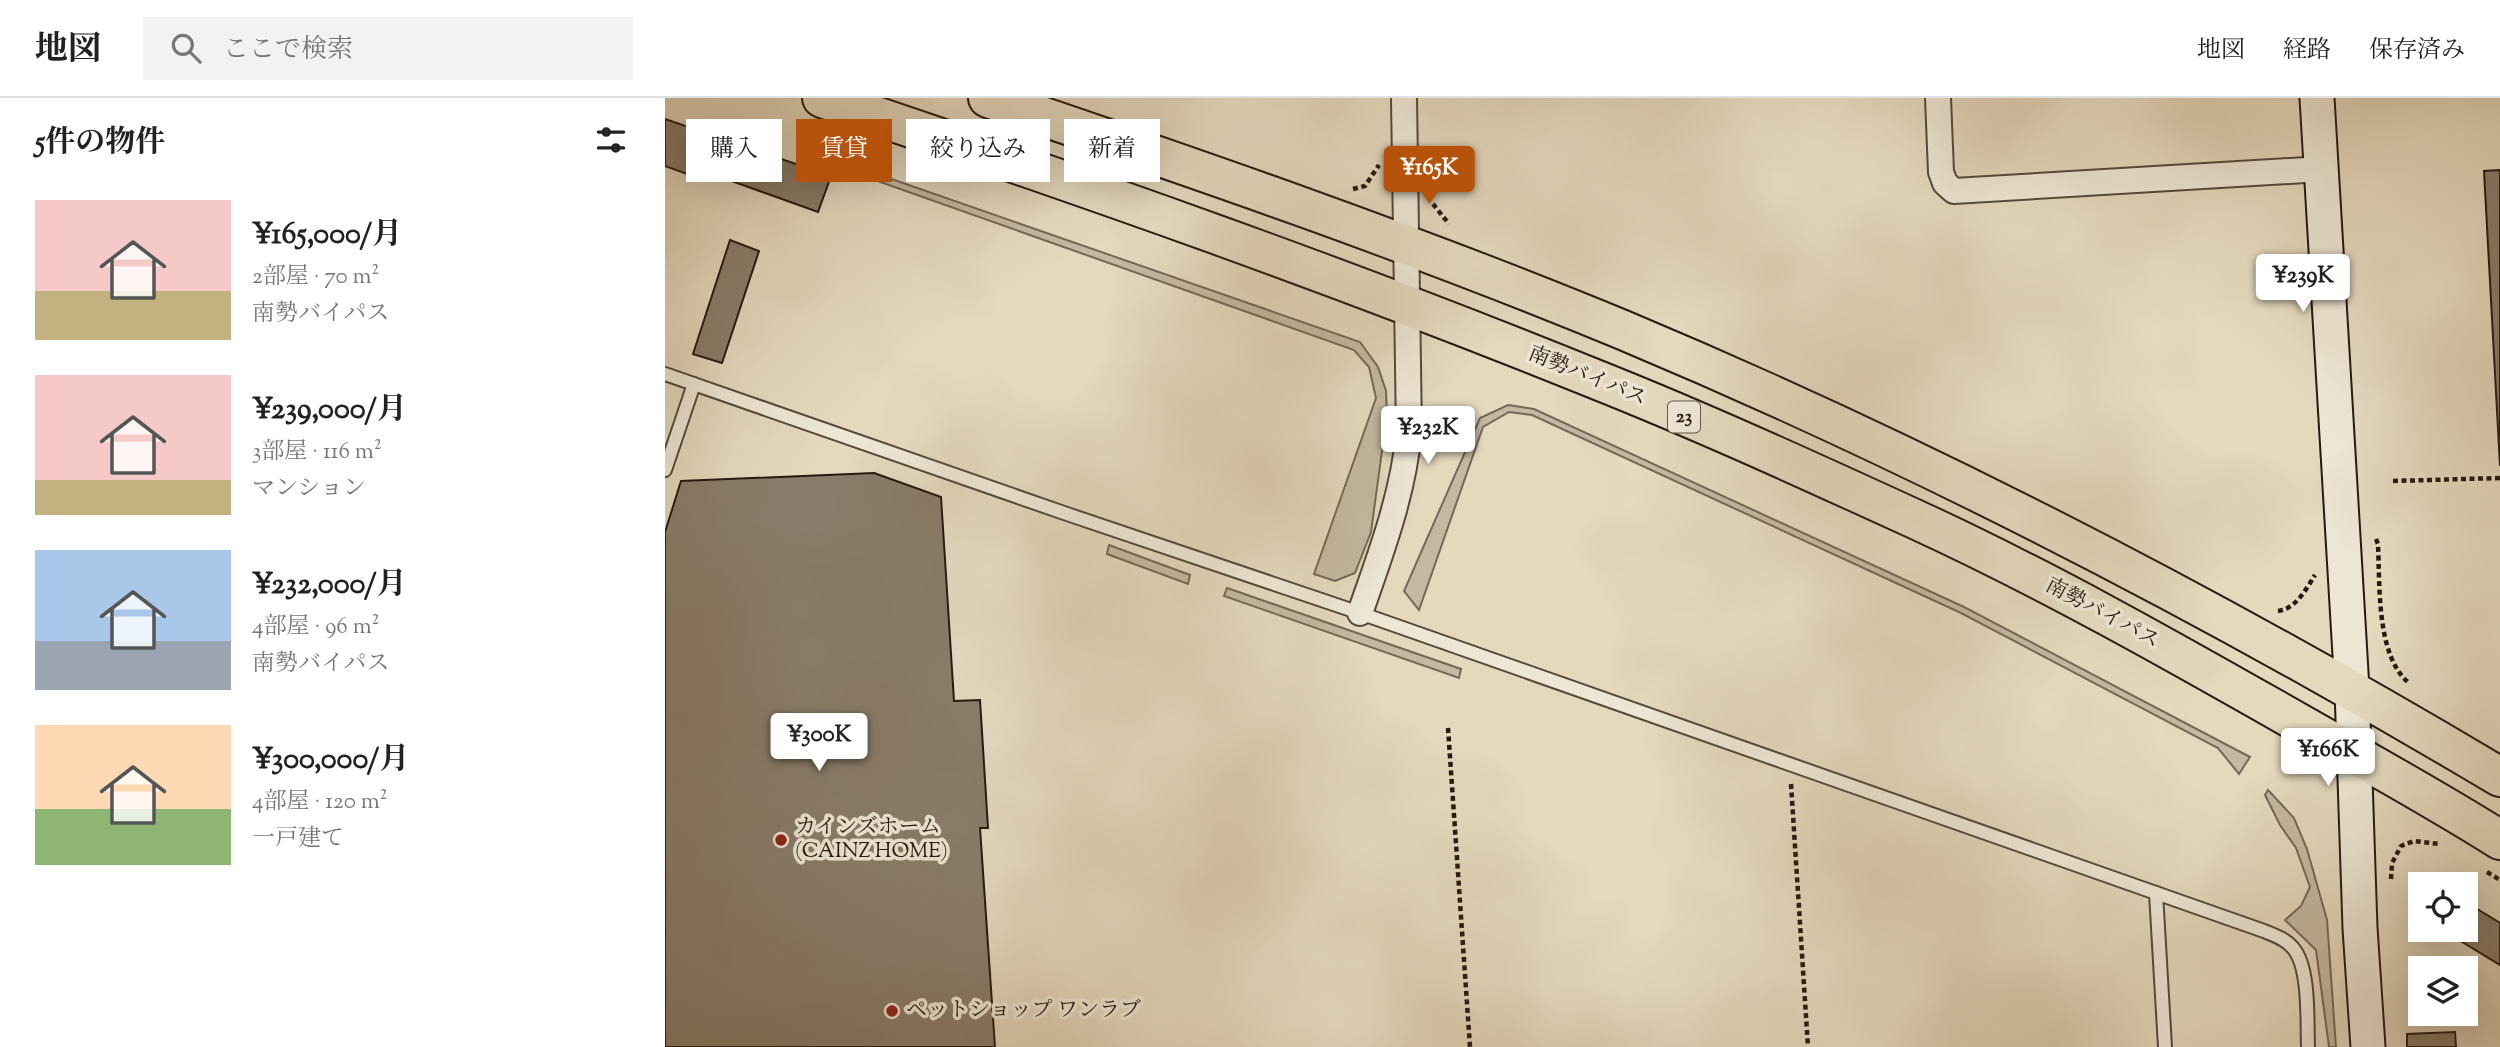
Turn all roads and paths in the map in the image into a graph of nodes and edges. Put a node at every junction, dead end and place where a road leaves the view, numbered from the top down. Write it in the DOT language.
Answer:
graph roads {
  1 [pos="822,98"];
  2 [pos="988,98"];
  3 [pos="1404,98"];
  4 [pos="1938,98"];
  5 [pos="2317,98"];
  6 [pos="1382,159"];
  7 [pos="2322,169"];
  8 [pos="1345,189"];
  9 [pos="1408,245"];
  10 [pos="1409,306"];
  11 [pos="665,374"];
  12 [pos="694,384"];
  13 [pos="665,470"];
  14 [pos="2500,478"];
  15 [pos="2393,481"];
  16 [pos="2342,526"];
  17 [pos="1360,613"];
  18 [pos="2352,688"];
  19 [pos="2416,689"];
  20 [pos="1448,728"];
  21 [pos="2354,755"];
  22 [pos="1790,766"];
  23 [pos="2500,776"];
  24 [pos="2447,849"];
  25 [pos="2489,854"];
  26 [pos="2500,880"];
  27 [pos="2391,890"];
  28 [pos="2156,893"];
  29 [pos="1470,1047"];
  30 [pos="1808,1047"];
  31 [pos="2165,1047"];
  32 [pos="2308,1047"];
  33 [pos="2368,1047"];
  1 -- 10 [label="highway, 南勢バイパス / 23"];
  2 -- 9 [label="highway"];
  3 -- 9 [label="street"];
  4 -- 7 [label="street"];
  5 -- 7 [label="street"];
  6 -- 8 [label="path"];
  7 -- 16 [label="street"];
  9 -- 10 [label="street"];
  9 -- 18 [label="highway"];
  10 -- 17 [label="street"];
  10 -- 21 [label="highway, 南勢バイパス / 23"];
  11 -- 12 [label="lane"];
  12 -- 13 [label="lane"];
  12 -- 17 [label="lane"];
  14 -- 15 [label="path"];
  16 -- 18 [label="street"];
  16 -- 19 [label="path"];
  17 -- 22 [label="lane"];
  18 -- 21 [label="street"];
  18 -- 23 [label="highway"];
  20 -- 29 [label="path"];
  21 -- 25 [label="highway, 南勢バイパス / 23"];
  21 -- 33 [label="street"];
  22 -- 28 [label="lane"];
  22 -- 30 [label="path"];
  24 -- 27 [label="path"];
  25 -- 26 [label="path"];
  28 -- 31 [label="lane"];
  28 -- 32 [label="lane"];
}
